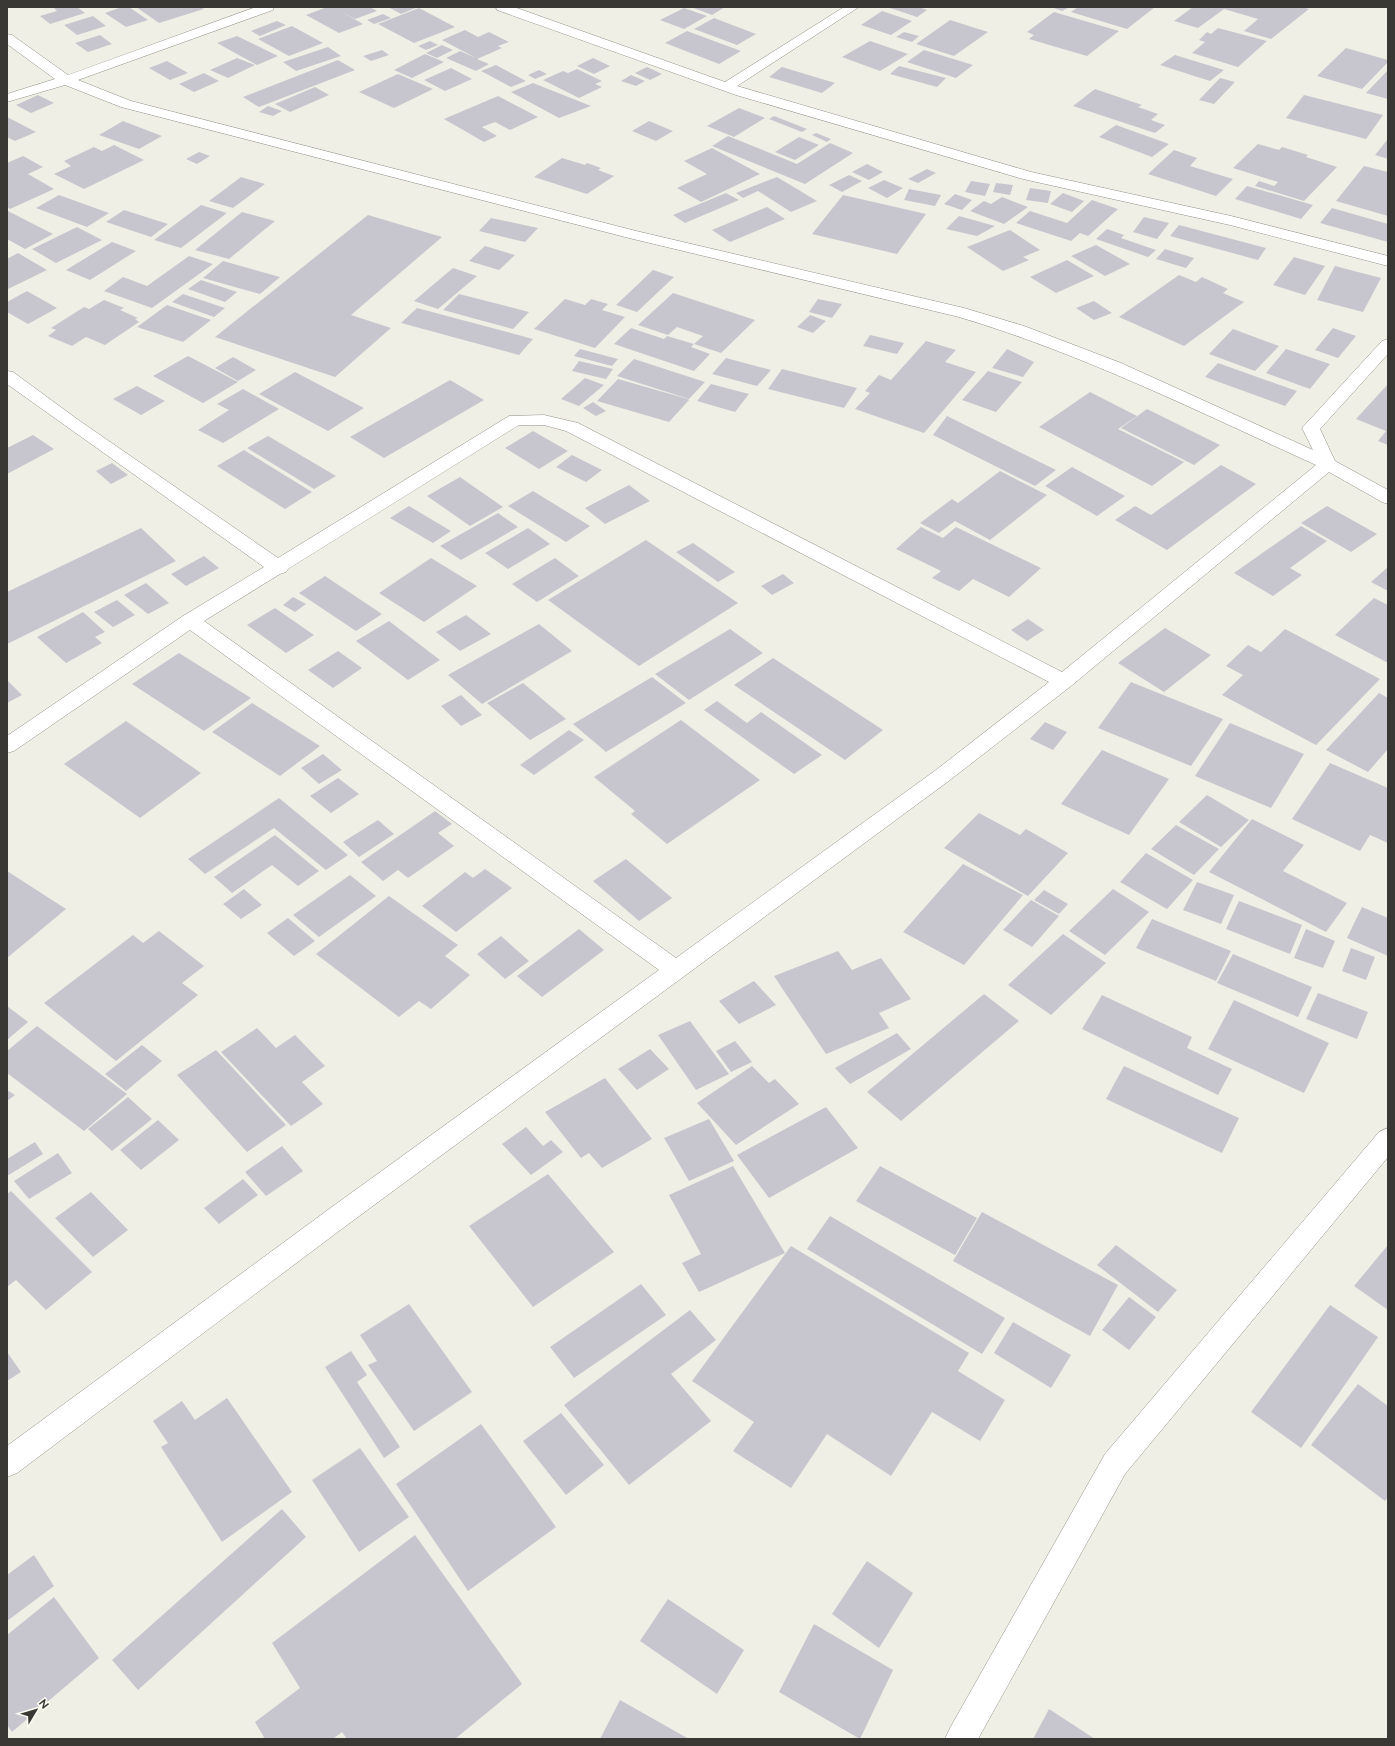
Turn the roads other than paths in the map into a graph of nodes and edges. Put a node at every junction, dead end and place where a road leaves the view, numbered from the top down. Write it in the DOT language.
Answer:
graph roads {
  1 [pos="268,7"];
  2 [pos="502,7"];
  3 [pos="853,7"];
  4 [pos="7,38"];
  5 [pos="66,80"];
  6 [pos="726,87"];
  7 [pos="7,98"];
  8 [pos="1388,261"];
  9 [pos="1388,344"];
  10 [pos="7,376"];
  11 [pos="1328,464"];
  12 [pos="1388,498"];
  13 [pos="279,568"];
  14 [pos="190,621"];
  15 [pos="1064,682"];
  16 [pos="7,746"];
  17 [pos="676,970"];
  18 [pos="1388,1139"];
  19 [pos="7,1462"];
  20 [pos="961,1739"];
  1 -- 5 [label="street"];
  2 -- 6 [label="street"];
  3 -- 6 [label="street"];
  4 -- 5 [label="street"];
  5 -- 7 [label="street"];
  5 -- 11 [label="street"];
  6 -- 8 [label="street"];
  9 -- 11 [label="street"];
  10 -- 13 [label="street"];
  11 -- 12 [label="street"];
  11 -- 15 [label="street"];
  13 -- 14 [label="street"];
  13 -- 15 [label="street"];
  14 -- 16 [label="street"];
  14 -- 17 [label="street"];
  15 -- 17 [label="street"];
  17 -- 19 [label="street"];
  18 -- 20 [label="street"];
}
